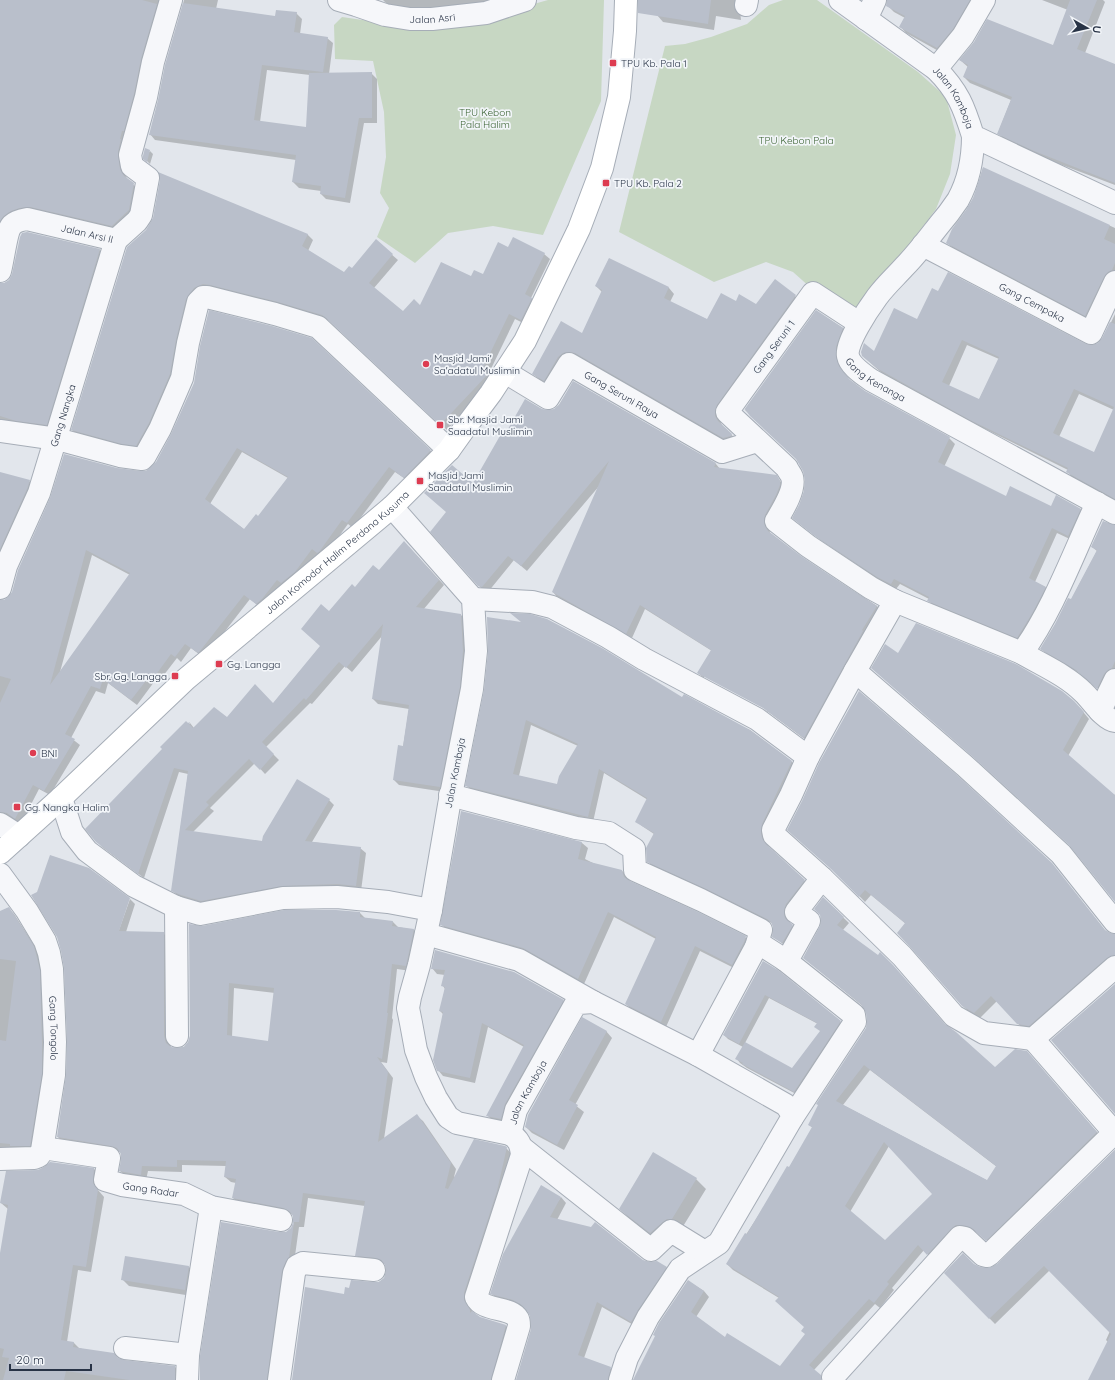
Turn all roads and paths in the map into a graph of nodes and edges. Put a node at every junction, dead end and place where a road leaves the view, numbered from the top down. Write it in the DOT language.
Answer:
graph roads {
  1 [pos="172,0"];
  2 [pos="339,0"];
  3 [pos="525,0"];
  4 [pos="626,0"];
  5 [pos="840,0"];
  6 [pos="875,0"];
  7 [pos="984,0"];
  8 [pos="866,19"];
  9 [pos="936,70"];
  10 [pos="973,136"];
  11 [pos="1115,203"];
  12 [pos="116,240"];
  13 [pos="923,245"];
  14 [pos="0,271"];
  15 [pos="1115,282"];
  16 [pos="859,323"];
  17 [pos="505,372"];
  18 [pos="0,431"];
  19 [pos="57,439"];
  20 [pos="757,441"];
  21 [pos="449,450"];
  22 [pos="392,507"];
  23 [pos="1106,508"];
  24 [pos="0,588"];
  25 [pos="473,599"];
  26 [pos="895,600"];
  27 [pos="1022,654"];
  28 [pos="854,671"];
  29 [pos="1115,680"];
  30 [pos="1110,720"];
  31 [pos="808,757"];
  32 [pos="450,795"];
  33 [pos="61,798"];
  34 [pos="0,824"];
  35 [pos="19,836"];
  36 [pos="0,853"];
  37 [pos="0,874"];
  38 [pos="822,878"];
  39 [pos="176,907"];
  40 [pos="432,910"];
  41 [pos="1115,922"];
  42 [pos="426,934"];
  43 [pos="756,947"];
  44 [pos="785,960"];
  45 [pos="1115,967"];
  46 [pos="593,1002"];
  47 [pos="177,1036"];
  48 [pos="1033,1039"];
  49 [pos="698,1055"];
  50 [pos="792,1118"];
  51 [pos="516,1141"];
  52 [pos="43,1148"];
  53 [pos="0,1160"];
  54 [pos="211,1207"];
  55 [pos="281,1220"];
  56 [pos="706,1252"];
  57 [pos="374,1270"];
  58 [pos="125,1348"];
  59 [pos="188,1355"];
  60 [pos="834,1379"];
  61 [pos="187,1380"];
  62 [pos="279,1380"];
  63 [pos="503,1380"];
  64 [pos="620,1380"];
  1 -- 12 [label="street, Jalan Arsi II"];
  2 -- 3 [label="street, Jalan Asri"];
  4 -- 17 [label="street, Jalan Komodor Halim Perdana Kusuma"];
  5 -- 8 [label="street, Jalan Kamboja"];
  6 -- 8 [label="street"];
  7 -- 9 [label="street"];
  8 -- 9 [label="street, Jalan Kamboja"];
  9 -- 10 [label="street, Jalan Kamboja"];
  10 -- 11 [label="street, Jalan Kamboja"];
  10 -- 13 [label="street, Gang Kenanga"];
  12 -- 14 [label="street, Jalan Arsi II"];
  12 -- 19 [label="street, Gang Nangka"];
  13 -- 15 [label="street, Gang Cempaka"];
  13 -- 16 [label="street, Gang Kenanga"];
  16 -- 20 [label="street, Gang Seruni 1"];
  16 -- 23 [label="street, Gang Kenanga"];
  17 -- 20 [label="street, Gang Seruni Raya"];
  17 -- 21 [label="street, Jalan Komodor Halim Perdana Kusuma"];
  18 -- 19 [label="street"];
  19 -- 21 [label="street"];
  19 -- 24 [label="street, Gang Nangka"];
  20 -- 26 [label="street"];
  21 -- 22 [label="street, Jalan Komodor Halim Perdana Kusuma"];
  22 -- 25 [label="street"];
  22 -- 33 [label="street, Jalan Komodor Halim Perdana Kusuma"];
  23 -- 27 [label="street"];
  25 -- 31 [label="street"];
  25 -- 32 [label="street, Jalan Kamboja"];
  26 -- 27 [label="street"];
  26 -- 28 [label="street"];
  27 -- 30 [label="street"];
  28 -- 31 [label="street"];
  28 -- 41 [label="street"];
  29 -- 30 [label="street"];
  31 -- 38 [label="street"];
  32 -- 40 [label="street, Jalan Kamboja"];
  32 -- 43 [label="street"];
  33 -- 35 [label="street, Jalan Komodor Halim Perdana Kusuma"];
  33 -- 39 [label="street"];
  34 -- 35 [label="street"];
  35 -- 36 [label="street, Jalan Komodor Halim Perdana Kusuma"];
  37 -- 52 [label="street, Gang Tongolo"];
  38 -- 44 [label="street"];
  38 -- 48 [label="street"];
  39 -- 40 [label="street"];
  39 -- 47 [label="street"];
  40 -- 42 [label="street, Jalan Kamboja"];
  42 -- 46 [label="street"];
  42 -- 51 [label="street, Jalan Kamboja"];
  43 -- 44 [label="street"];
  43 -- 49 [label="street"];
  44 -- 50 [label="street"];
  45 -- 48 [label="street"];
  46 -- 49 [label="street"];
  46 -- 51 [label="street, Jalan Kamboja"];
  48 -- 60 [label="street"];
  49 -- 50 [label="street"];
  50 -- 56 [label="street"];
  51 -- 56 [label="street"];
  51 -- 63 [label="street"];
  52 -- 53 [label="street"];
  52 -- 54 [label="street, Gang Radar"];
  54 -- 55 [label="street, Gang Radar"];
  54 -- 59 [label="street"];
  56 -- 64 [label="street"];
  57 -- 62 [label="street"];
  58 -- 59 [label="street"];
  59 -- 61 [label="street"];
}
